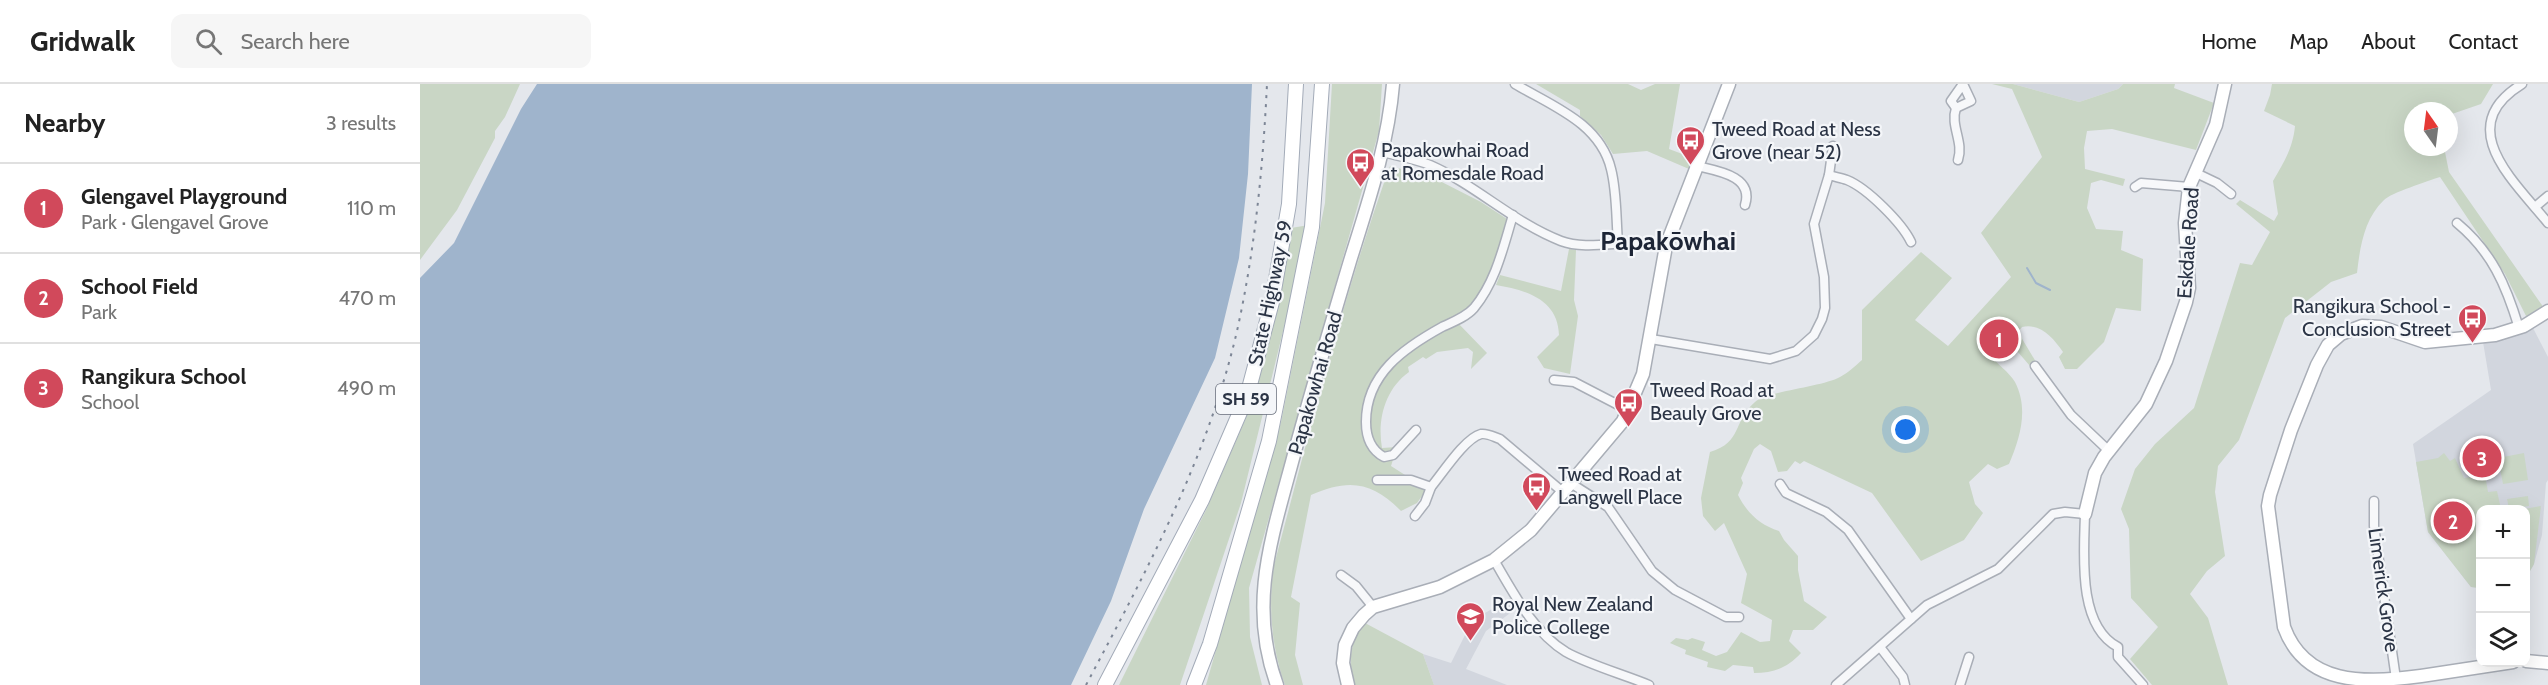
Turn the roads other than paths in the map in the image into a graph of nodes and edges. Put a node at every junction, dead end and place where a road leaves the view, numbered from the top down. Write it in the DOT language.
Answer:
graph roads {
  1 [pos="1296,84"];
  2 [pos="1322,84"];
  3 [pos="1393,84"];
  4 [pos="1515,84"];
  5 [pos="1729,84"];
  6 [pos="1963,84"];
  7 [pos="2225,84"];
  8 [pos="2522,84"];
  9 [pos="1956,108"];
  10 [pos="1833,146"];
  11 [pos="1382,152"];
  12 [pos="1958,160"];
  13 [pos="1697,166"];
  14 [pos="2194,172"];
  15 [pos="1829,176"];
  16 [pos="2135,187"];
  17 [pos="2189,187"];
  18 [pos="2231,194"];
  19 [pos="2548,196"];
  20 [pos="1744,205"];
  21 [pos="2535,207"];
  22 [pos="1513,215"];
  23 [pos="2457,223"];
  24 [pos="2548,223"];
  25 [pos="1618,242"];
  26 [pos="1911,242"];
  27 [pos="1666,246"];
  28 [pos="2548,311"];
  29 [pos="2519,328"];
  30 [pos="1651,339"];
  31 [pos="2035,366"];
  32 [pos="1554,380"];
  33 [pos="1628,410"];
  34 [pos="1416,430"];
  35 [pos="2109,451"];
  36 [pos="1377,480"];
  37 [pos="1780,484"];
  38 [pos="1431,487"];
  39 [pos="1568,488"];
  40 [pos="2374,501"];
  41 [pos="2085,514"];
  42 [pos="1415,516"];
  43 [pos="1494,560"];
  44 [pos="1341,575"];
  45 [pos="1373,607"];
  46 [pos="1739,617"];
  47 [pos="1911,619"];
  48 [pos="1880,647"];
  49 [pos="1969,657"];
  50 [pos="2530,661"];
  51 [pos="2548,663"];
  52 [pos="2485,667"];
  53 [pos="2396,680"];
  54 [pos="1105,685"];
  55 [pos="1194,685"];
  56 [pos="1277,685"];
  57 [pos="1348,685"];
  58 [pos="1649,685"];
  59 [pos="1836,685"];
  60 [pos="1905,685"];
  61 [pos="1960,685"];
  62 [pos="2143,685"];
  1 -- 54 [label="main road, State Highway 59 / SH 59"];
  2 -- 55 [label="main road, State Highway 59 / SH 59"];
  3 -- 11 [label="street, Papakowhai Road"];
  4 -- 25 [label="street"];
  5 -- 13 [label="street"];
  6 -- 9 [label="street"];
  6 -- 9 [label="street"];
  7 -- 14 [label="street, Eskdale Road"];
  8 -- 21 [label="street"];
  9 -- 12 [label="street"];
  10 -- 15 [label="street"];
  11 -- 22 [label="street"];
  11 -- 56 [label="street, Papakowhai Road"];
  13 -- 20 [label="street"];
  13 -- 27 [label="street"];
  14 -- 17 [label="street, Eskdale Road"];
  14 -- 18 [label="street"];
  15 -- 26 [label="street"];
  15 -- 30 [label="street"];
  16 -- 17 [label="street"];
  17 -- 35 [label="street, Eskdale Road"];
  19 -- 21 [label="street"];
  21 -- 24 [label="street"];
  22 -- 25 [label="street"];
  22 -- 34 [label="street"];
  23 -- 29 [label="street"];
  25 -- 27 [label="street"];
  27 -- 30 [label="street"];
  28 -- 29 [label="street"];
  29 -- 53 [label="street"];
  30 -- 33 [label="street"];
  31 -- 35 [label="street"];
  32 -- 33 [label="street"];
  33 -- 39 [label="street"];
  35 -- 41 [label="street, Eskdale Road"];
  36 -- 38 [label="street"];
  37 -- 47 [label="street"];
  38 -- 39 [label="street"];
  38 -- 42 [label="street"];
  39 -- 43 [label="street"];
  39 -- 46 [label="street"];
  40 -- 53 [label="street, Limerick Grove"];
  41 -- 47 [label="street"];
  41 -- 62 [label="street, Eskdale Road"];
  43 -- 45 [label="street"];
  43 -- 58 [label="street"];
  44 -- 45 [label="street"];
  45 -- 57 [label="street"];
  47 -- 48 [label="street"];
  48 -- 59 [label="street"];
  48 -- 60 [label="street"];
  49 -- 61 [label="street"];
  50 -- 51 [label="street"];
  52 -- 53 [label="street"];
}
